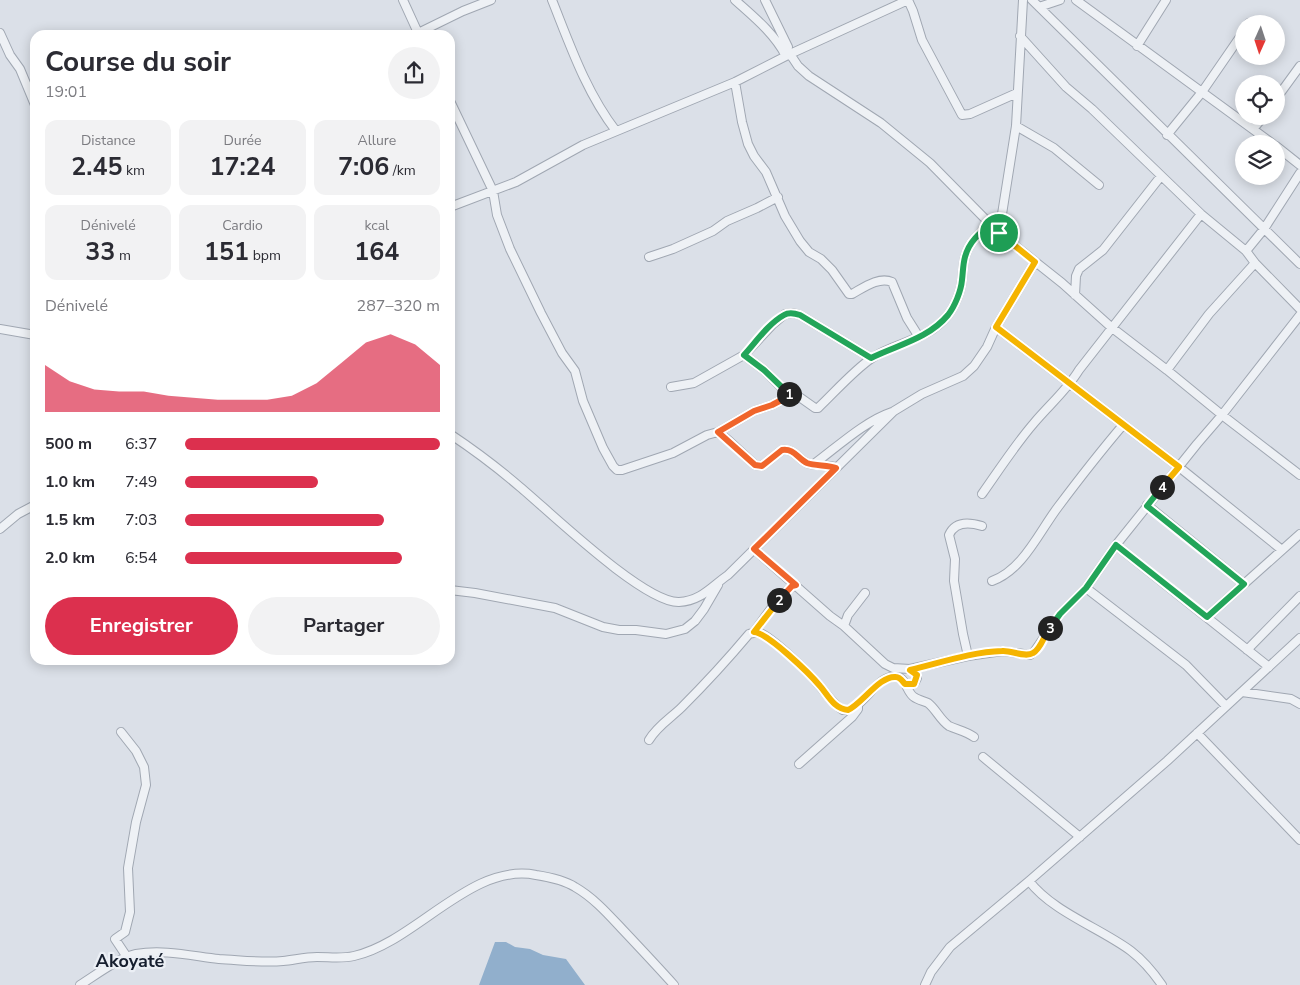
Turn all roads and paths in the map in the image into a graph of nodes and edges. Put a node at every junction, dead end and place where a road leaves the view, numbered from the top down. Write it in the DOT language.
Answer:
graph roads {
  1 [pos="403,0"];
  2 [pos="491,0"];
  3 [pos="552,0"];
  4 [pos="735,0"];
  5 [pos="765,0"];
  6 [pos="908,0"];
  7 [pos="1023,0"];
  8 [pos="1032,0"];
  9 [pos="1060,0"];
  10 [pos="1076,0"];
  11 [pos="1166,0"];
  12 [pos="1039,6"];
  13 [pos="415,30"];
  14 [pos="425,30"];
  15 [pos="0,33"];
  16 [pos="1020,36"];
  17 [pos="1235,44"];
  18 [pos="1137,46"];
  19 [pos="786,53"];
  20 [pos="1300,66"];
  21 [pos="735,82"];
  22 [pos="1285,87"];
  23 [pos="1202,92"];
  24 [pos="30,93"];
  25 [pos="1017,93"];
  26 [pos="455,111"];
  27 [pos="1256,125"];
  28 [pos="1016,126"];
  29 [pos="1254,128"];
  30 [pos="616,131"];
  31 [pos="1168,135"];
  32 [pos="1263,135"];
  33 [pos="1285,153"];
  34 [pos="1300,165"];
  35 [pos="1300,173"];
  36 [pos="1161,176"];
  37 [pos="1099,185"];
  38 [pos="493,191"];
  39 [pos="778,197"];
  40 [pos="455,205"];
  41 [pos="1200,214"];
  42 [pos="991,225"];
  43 [pos="1264,230"];
  44 [pos="999,233"];
  45 [pos="1246,251"];
  46 [pos="649,257"];
  47 [pos="1035,262"];
  48 [pos="1255,263"];
  49 [pos="1300,264"];
  50 [pos="1075,295"];
  51 [pos="1300,309"];
  52 [pos="1300,315"];
  53 [pos="996,327"];
  54 [pos="1111,328"];
  55 [pos="0,329"];
  56 [pos="30,335"];
  57 [pos="919,337"];
  58 [pos="744,355"];
  59 [pos="871,358"];
  60 [pos="1167,370"];
  61 [pos="1070,385"];
  62 [pos="671,387"];
  63 [pos="791,395"];
  64 [pos="894,411"];
  65 [pos="1222,416"];
  66 [pos="1123,425"];
  67 [pos="718,432"];
  68 [pos="455,438"];
  69 [pos="814,464"];
  70 [pos="1179,467"];
  71 [pos="836,468"];
  72 [pos="1300,475"];
  73 [pos="982,494"];
  74 [pos="1147,506"];
  75 [pos="30,508"];
  76 [pos="982,526"];
  77 [pos="0,530"];
  78 [pos="1300,534"];
  79 [pos="1116,545"];
  80 [pos="754,549"];
  81 [pos="1282,550"];
  82 [pos="721,579"];
  83 [pos="992,581"];
  84 [pos="1244,584"];
  85 [pos="796,585"];
  86 [pos="1086,588"];
  87 [pos="455,591"];
  88 [pos="865,593"];
  89 [pos="1300,596"];
  90 [pos="1207,617"];
  91 [pos="844,626"];
  92 [pos="754,632"];
  93 [pos="1300,638"];
  94 [pos="1247,650"];
  95 [pos="968,656"];
  96 [pos="1268,667"];
  97 [pos="910,670"];
  98 [pos="900,674"];
  99 [pos="905,684"];
  100 [pos="1242,692"];
  101 [pos="858,704"];
  102 [pos="1300,704"];
  103 [pos="1226,706"];
  104 [pos="121,732"];
  105 [pos="1197,733"];
  106 [pos="974,737"];
  107 [pos="649,740"];
  108 [pos="983,758"];
  109 [pos="799,764"];
  110 [pos="1080,837"];
  111 [pos="1300,840"];
  112 [pos="1029,882"];
  113 [pos="127,957"];
  114 [pos="81,985"];
  115 [pos="674,985"];
  116 [pos="925,985"];
  117 [pos="1162,985"];
  1 -- 13 [label="street"];
  2 -- 14 [label="street"];
  3 -- 30 [label="street"];
  4 -- 19 [label="street"];
  5 -- 19 [label="street"];
  6 -- 19 [label="street"];
  6 -- 25 [label="street"];
  7 -- 16 [label="street"];
  8 -- 12 [label="street"];
  9 -- 12 [label="street"];
  10 -- 18 [label="street"];
  11 -- 18 [label="street"];
  12 -- 31 [label="street"];
  15 -- 24 [label="street"];
  16 -- 25 [label="street"];
  16 -- 36 [label="street"];
  17 -- 23 [label="street"];
  18 -- 23 [label="street"];
  19 -- 21 [label="street"];
  19 -- 42 [label="street"];
  20 -- 22 [label="street"];
  21 -- 30 [label="street"];
  21 -- 39 [label="street"];
  23 -- 29 [label="street"];
  23 -- 31 [label="street"];
  25 -- 28 [label="street"];
  26 -- 38 [label="street"];
  27 -- 29 [label="street"];
  28 -- 37 [label="street"];
  28 -- 44 [label="street"];
  29 -- 32 [label="street"];
  30 -- 38 [label="street"];
  31 -- 43 [label="street"];
  33 -- 34 [label="street"];
  35 -- 43 [label="street"];
  36 -- 41 [label="street"];
  36 -- 50 [label="street"];
  38 -- 40 [label="street"];
  38 -- 67 [label="street"];
  39 -- 46 [label="street"];
  39 -- 57 [label="street"];
  41 -- 45 [label="street"];
  41 -- 54 [label="street"];
  42 -- 44 [label="street"];
  42 -- 57 [label="street"];
  43 -- 45 [label="street"];
  43 -- 49 [label="street"];
  44 -- 47 [label="street"];
  45 -- 48 [label="street"];
  47 -- 50 [label="street"];
  47 -- 53 [label="street"];
  48 -- 51 [label="street"];
  48 -- 60 [label="street"];
  50 -- 54 [label="street"];
  52 -- 65 [label="street"];
  53 -- 61 [label="street"];
  53 -- 64 [label="street"];
  54 -- 60 [label="street"];
  54 -- 61 [label="street"];
  55 -- 56 [label="street"];
  57 -- 59 [label="street"];
  58 -- 59 [label="street"];
  58 -- 62 [label="street"];
  58 -- 63 [label="street"];
  59 -- 63 [label="street"];
  60 -- 65 [label="street"];
  61 -- 66 [label="street"];
  61 -- 73 [label="street"];
  63 -- 67 [label="street"];
  64 -- 69 [label="street"];
  64 -- 71 [label="street"];
  65 -- 70 [label="street"];
  65 -- 72 [label="street"];
  66 -- 70 [label="street"];
  66 -- 83 [label="street"];
  67 -- 69 [label="street"];
  68 -- 82 [label="street"];
  69 -- 71 [label="street"];
  70 -- 74 [label="street"];
  70 -- 81 [label="street"];
  71 -- 80 [label="street"];
  74 -- 79 [label="street"];
  74 -- 84 [label="street"];
  75 -- 77 [label="street"];
  76 -- 95 [label="street"];
  78 -- 81 [label="street"];
  79 -- 86 [label="street"];
  79 -- 90 [label="street"];
  80 -- 82 [label="street"];
  80 -- 85 [label="street"];
  81 -- 84 [label="street"];
  82 -- 87 [label="street"];
  84 -- 90 [label="street"];
  85 -- 91 [label="street"];
  85 -- 92 [label="street"];
  86 -- 95 [label="street"];
  86 -- 103 [label="street"];
  88 -- 91 [label="street"];
  89 -- 94 [label="street"];
  90 -- 94 [label="street"];
  91 -- 98 [label="street"];
  92 -- 101 [label="street"];
  92 -- 107 [label="street"];
  93 -- 96 [label="street"];
  94 -- 96 [label="street"];
  95 -- 97 [label="street"];
  96 -- 100 [label="street"];
  97 -- 98 [label="street"];
  97 -- 99 [label="street"];
  98 -- 99 [label="street"];
  98 -- 101 [label="street"];
  99 -- 106 [label="street"];
  100 -- 102 [label="street"];
  100 -- 103 [label="street"];
  101 -- 109 [label="street"];
  103 -- 105 [label="street"];
  104 -- 113 [label="street"];
  105 -- 110 [label="street"];
  105 -- 111 [label="street"];
  108 -- 110 [label="street"];
  110 -- 112 [label="street"];
  112 -- 116 [label="street"];
  112 -- 117 [label="street"];
  113 -- 114 [label="street"];
  113 -- 115 [label="street"];
}
